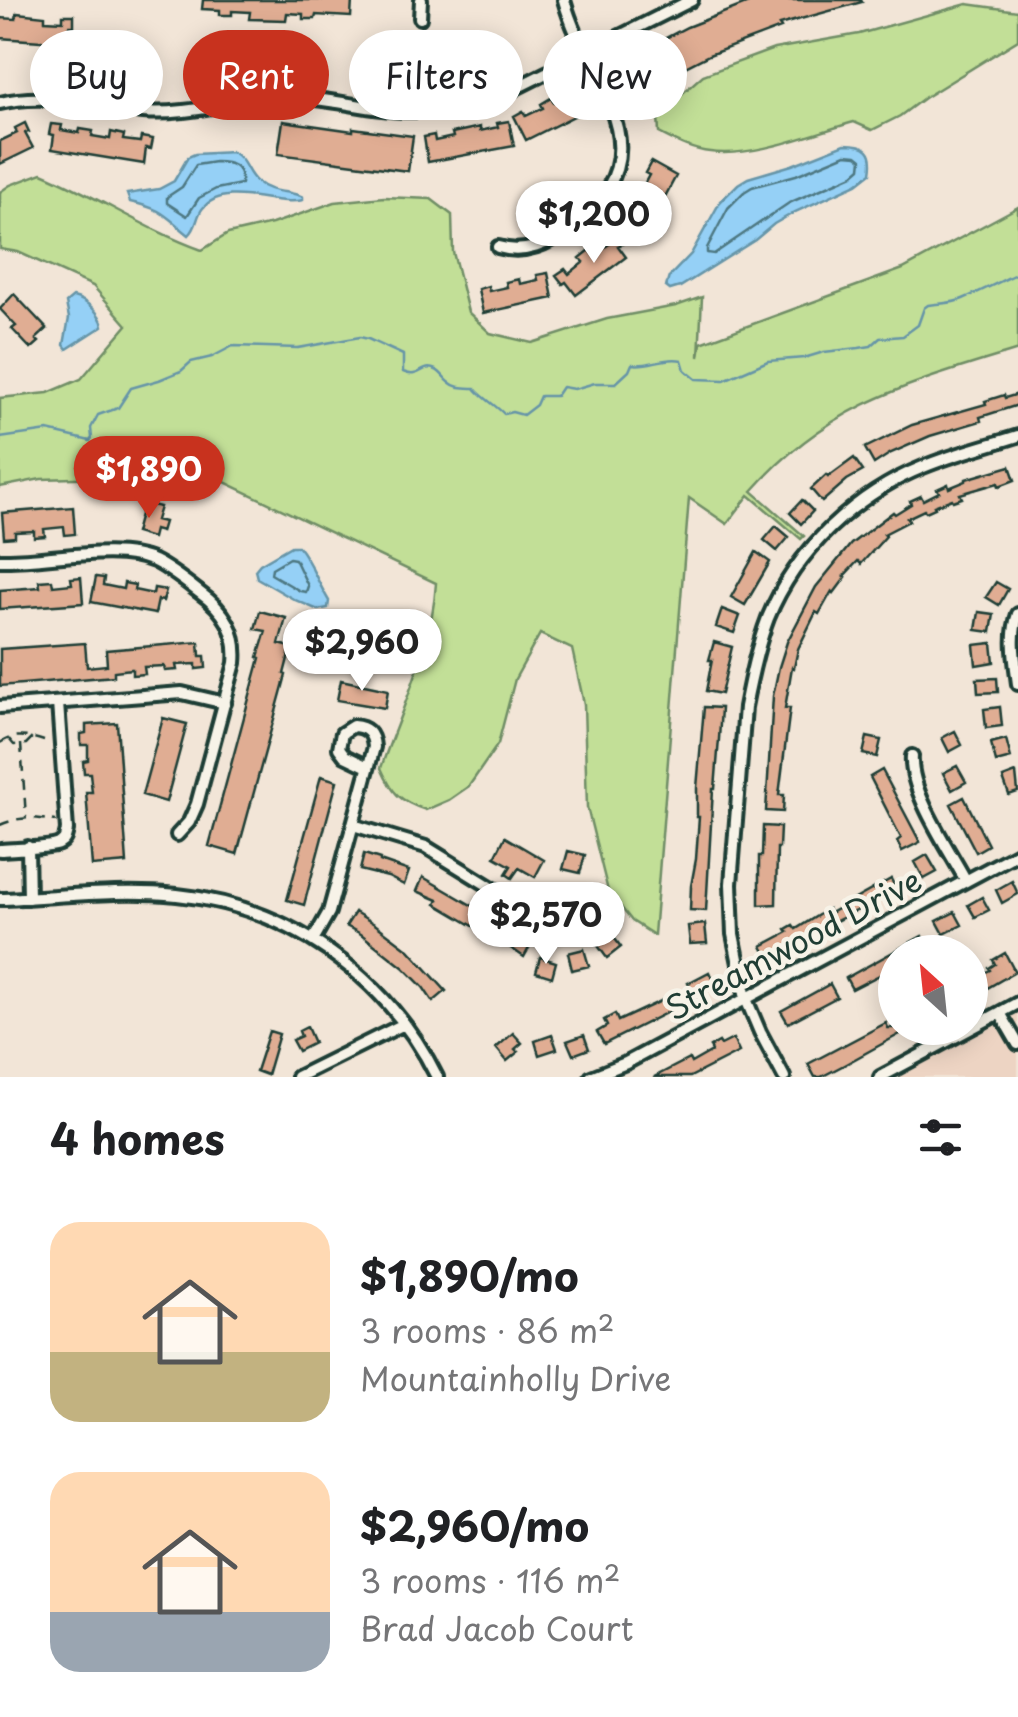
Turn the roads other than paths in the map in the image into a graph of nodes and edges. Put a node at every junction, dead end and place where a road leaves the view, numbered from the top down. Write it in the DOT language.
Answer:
graph roads {
  1 [pos="421,0"];
  2 [pos="564,0"];
  3 [pos="692,0"];
  4 [pos="420,18"];
  5 [pos="575,30"];
  6 [pos="632,30"];
  7 [pos="543,74"];
  8 [pos="0,103"];
  9 [pos="615,120"];
  10 [pos="498,247"];
  11 [pos="1018,436"];
  12 [pos="0,560"];
  13 [pos="1018,614"];
  14 [pos="1018,684"];
  15 [pos="58,703"];
  16 [pos="224,703"];
  17 [pos="0,707"];
  18 [pos="912,756"];
  19 [pos="368,766"];
  20 [pos="352,826"];
  21 [pos="177,834"];
  22 [pos="28,846"];
  23 [pos="0,850"];
  24 [pos="1018,853"];
  25 [pos="966,881"];
  26 [pos="29,898"];
  27 [pos="0,899"];
  28 [pos="545,906"];
  29 [pos="313,940"];
  30 [pos="746,998"];
  31 [pos="1018,1004"];
  32 [pos="1000,1013"];
  33 [pos="404,1024"];
  34 [pos="1018,1044"];
  35 [pos="298,1077"];
  36 [pos="436,1077"];
  37 [pos="591,1077"];
  38 [pos="784,1077"];
  39 [pos="880,1077"];
  1 -- 4 [label="street"];
  2 -- 5 [label="street"];
  3 -- 6 [label="street"];
  7 -- 8 [label="street"];
  9 -- 10 [label="street"];
  11 -- 30 [label="street"];
  12 -- 16 [label="street"];
  13 -- 14 [label="street"];
  15 -- 16 [label="street"];
  15 -- 17 [label="street"];
  15 -- 22 [label="street"];
  16 -- 21 [label="street"];
  18 -- 25 [label="street"];
  19 -- 20 [label="street"];
  20 -- 28 [label="street"];
  20 -- 29 [label="street"];
  22 -- 23 [label="street"];
  22 -- 26 [label="street"];
  24 -- 25 [label="street, Streamwood Drive"];
  25 -- 30 [label="street, Streamwood Drive"];
  26 -- 27 [label="street"];
  26 -- 29 [label="street"];
  29 -- 33 [label="street"];
  30 -- 37 [label="street, Streamwood Drive"];
  30 -- 38 [label="street"];
  31 -- 32 [label="street"];
  32 -- 34 [label="street"];
  32 -- 39 [label="street"];
  33 -- 35 [label="street"];
  33 -- 36 [label="street"];
}
